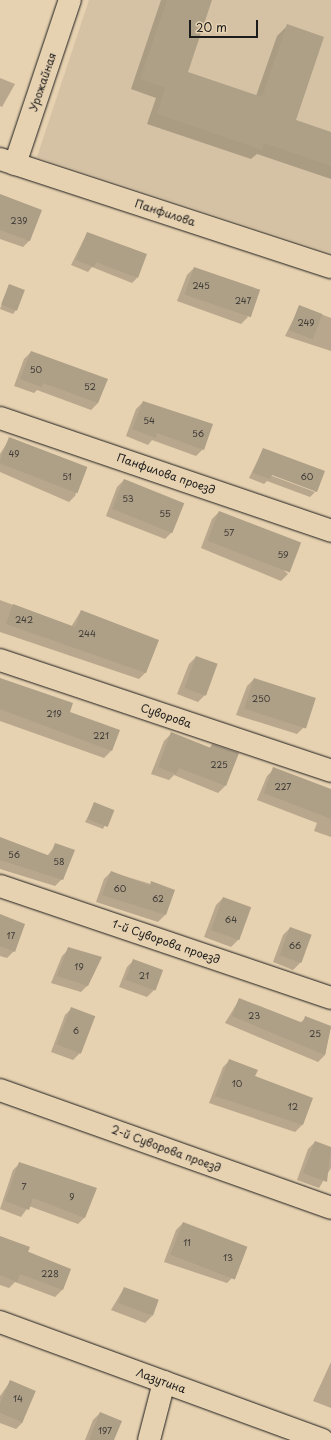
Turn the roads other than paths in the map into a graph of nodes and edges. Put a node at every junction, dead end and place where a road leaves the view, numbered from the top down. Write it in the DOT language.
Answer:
graph roads {
  1 [pos="70,0"];
  2 [pos="8,162"];
  3 [pos="331,268"];
  4 [pos="0,418"];
  5 [pos="331,531"];
  6 [pos="0,660"];
  7 [pos="331,772"];
  8 [pos="0,886"];
  9 [pos="331,998"];
  10 [pos="0,1090"];
  11 [pos="331,1208"];
  12 [pos="1,1324"];
  13 [pos="164,1382"];
  14 [pos="149,1440"];
  15 [pos="322,1440"];
  1 -- 2 [label="street, Урожайная"];
  2 -- 3 [label="street, Панфилова"];
  4 -- 5 [label="street, Панфилова проезд"];
  6 -- 7 [label="street, Суворова"];
  8 -- 9 [label="street, 1-й Суворова проезд"];
  10 -- 11 [label="street, 2-й Суворова проезд"];
  12 -- 13 [label="street, Лазутина"];
  13 -- 14 [label="street"];
  13 -- 15 [label="street, Лазутина"];
}
